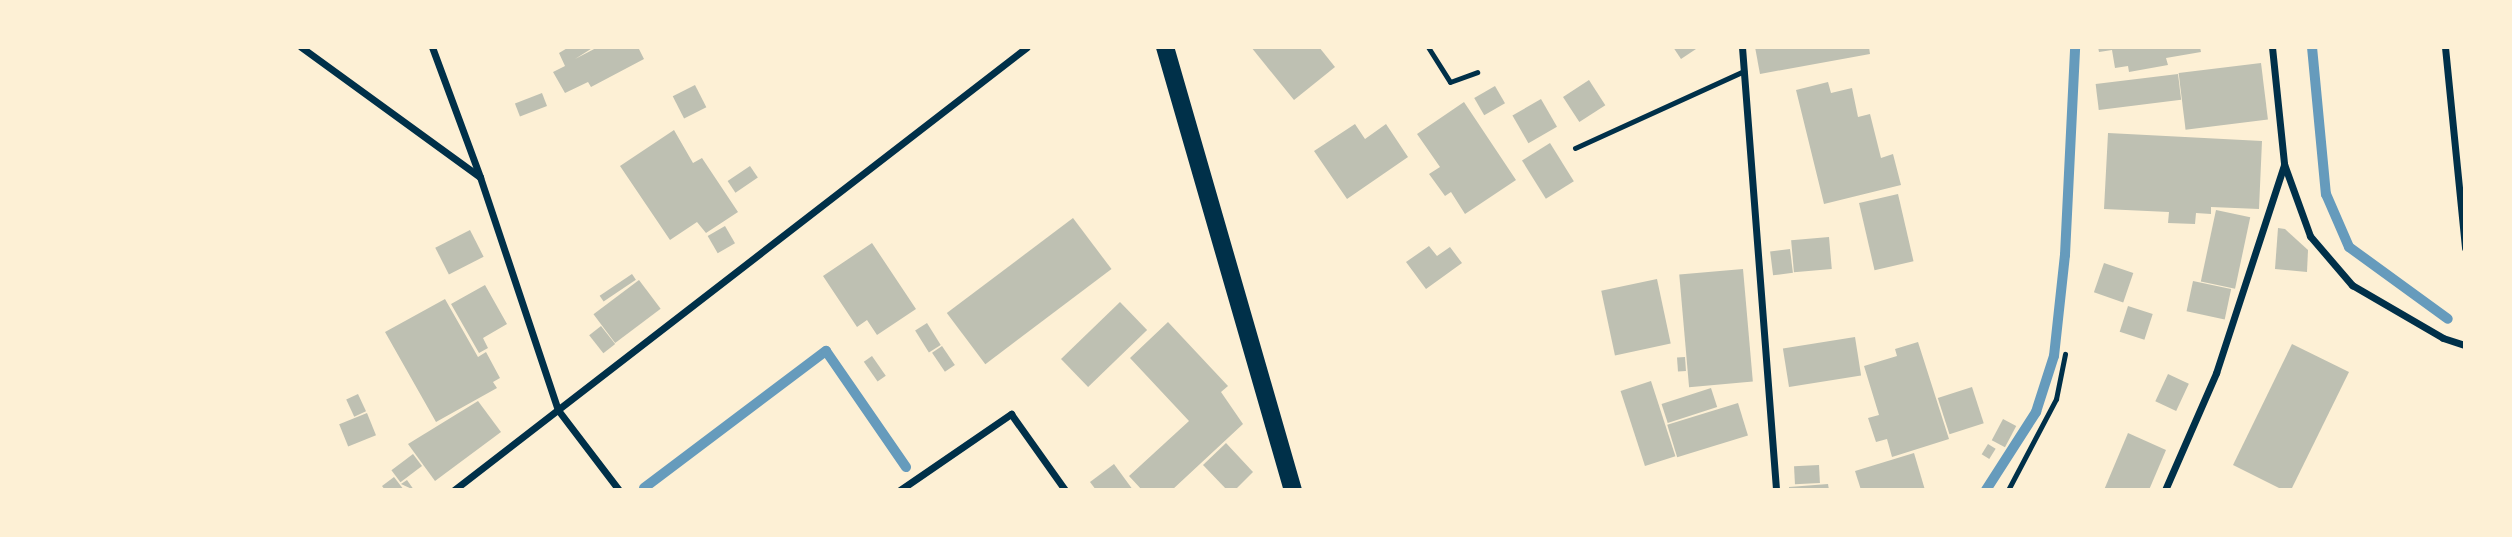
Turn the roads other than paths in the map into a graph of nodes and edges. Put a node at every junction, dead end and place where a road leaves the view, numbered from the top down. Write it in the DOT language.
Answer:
graph roads {
  1 [pos="301,47"];
  2 [pos="432,47"];
  3 [pos="1027,47"];
  4 [pos="1166,47"];
  5 [pos="1428,47"];
  6 [pos="1742,47"];
  7 [pos="2272,47"];
  8 [pos="2445,47"];
  9 [pos="1744,71"];
  10 [pos="1477,72"];
  11 [pos="1575,148"];
  12 [pos="2284,164"];
  13 [pos="480,177"];
  14 [pos="2465,248"];
  15 [pos="2465,345"];
  16 [pos="2066,354"];
  17 [pos="558,410"];
  18 [pos="454,490"];
  19 [pos="620,490"];
  20 [pos="900,490"];
  21 [pos="1065,490"];
  22 [pos="1293,490"];
  23 [pos="1776,490"];
  24 [pos="2008,490"];
  25 [pos="2165,490"];
  1 -- 13 [label="street"];
  2 -- 13 [label="street"];
  3 -- 17 [label="street"];
  4 -- 22 [label="main road"];
  5 -- 10 [label="lane"];
  6 -- 9 [label="street"];
  7 -- 12 [label="street"];
  8 -- 14 [label="street"];
  9 -- 11 [label="lane"];
  9 -- 23 [label="street"];
  12 -- 15 [label="street"];
  12 -- 25 [label="street"];
  13 -- 17 [label="street"];
  16 -- 24 [label="lane"];
  17 -- 18 [label="street"];
  17 -- 19 [label="street"];
  20 -- 21 [label="street"];
}
